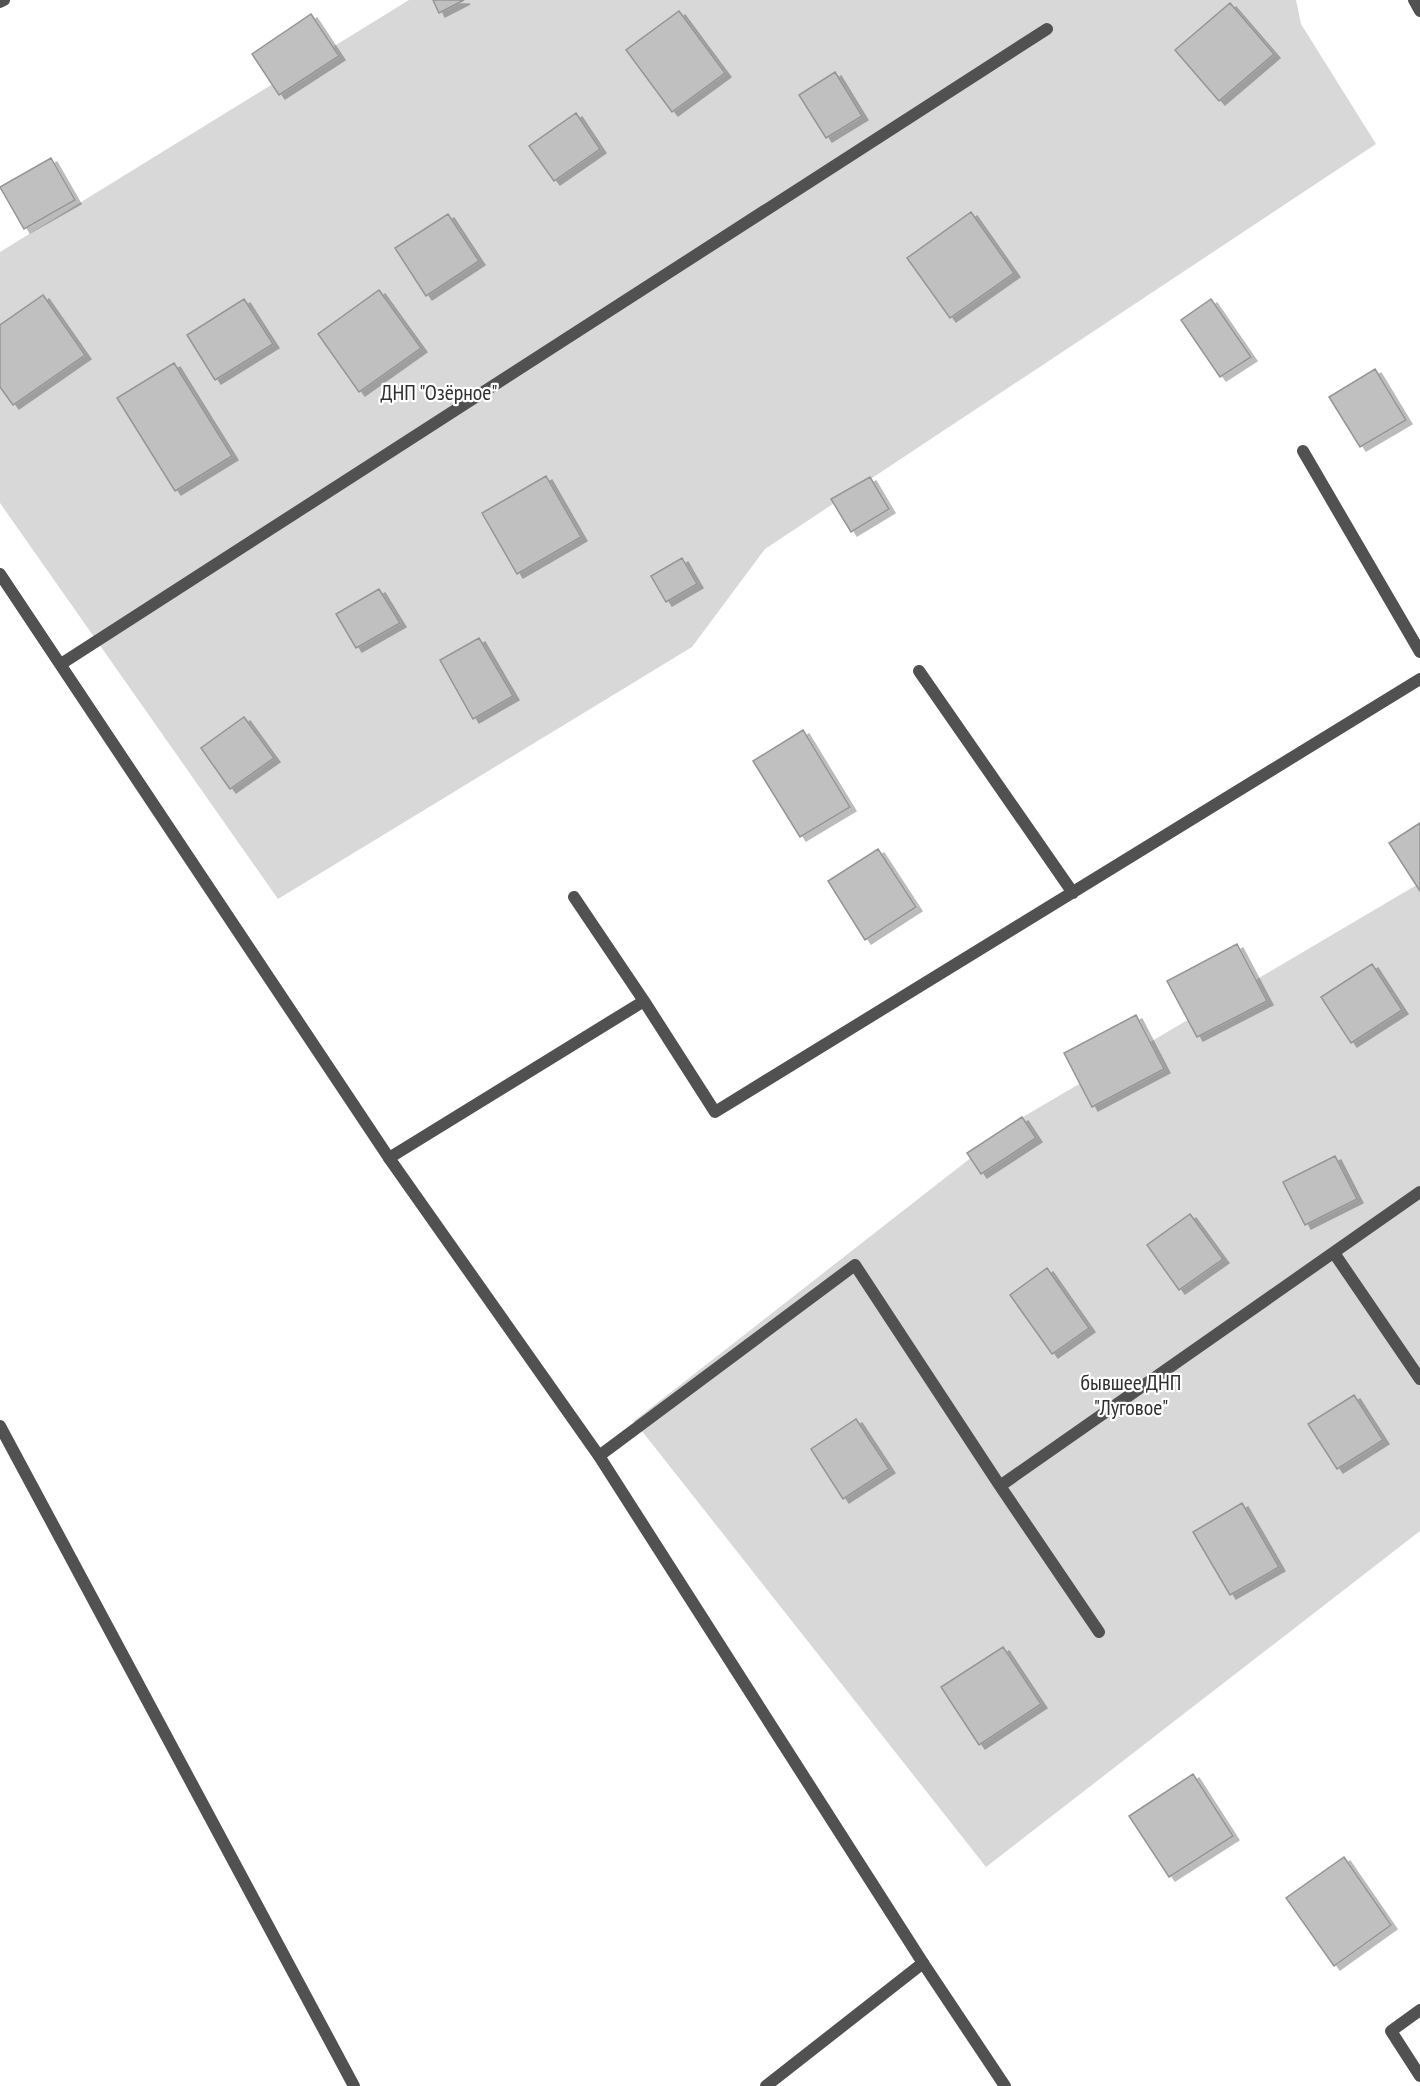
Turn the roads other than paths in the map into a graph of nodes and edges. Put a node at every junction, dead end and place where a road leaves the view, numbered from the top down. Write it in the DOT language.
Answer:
graph roads {
  1 [pos="1414,0"];
  2 [pos="1420,10"];
  3 [pos="1047,29"];
  4 [pos="1303,451"];
  5 [pos="0,574"];
  6 [pos="1420,652"];
  7 [pos="61,664"];
  8 [pos="919,671"];
  9 [pos="1420,679"];
  10 [pos="1072,893"];
  11 [pos="574,897"];
  12 [pos="644,1001"];
  13 [pos="389,1158"];
  14 [pos="1420,1192"];
  15 [pos="1334,1253"];
  16 [pos="1420,1379"];
  17 [pos="0,1426"];
  18 [pos="599,1456"];
  19 [pos="1000,1486"];
  20 [pos="1098,1632"];
  21 [pos="923,1963"];
  22 [pos="1420,2010"];
  23 [pos="1420,2076"];
  24 [pos="354,2086"];
  25 [pos="766,2086"];
  26 [pos="1005,2086"];
  1 -- 2 [label="street"];
  3 -- 7 [label="street"];
  4 -- 6 [label="street"];
  5 -- 7 [label="street"];
  7 -- 13 [label="street"];
  8 -- 10 [label="street"];
  9 -- 10 [label="street"];
  10 -- 12 [label="street"];
  11 -- 12 [label="street"];
  12 -- 13 [label="street"];
  13 -- 18 [label="street"];
  14 -- 15 [label="street"];
  15 -- 16 [label="street"];
  15 -- 19 [label="street"];
  17 -- 24 [label="street"];
  18 -- 19 [label="street"];
  18 -- 21 [label="street"];
  19 -- 20 [label="street"];
  21 -- 25 [label="street"];
  21 -- 26 [label="street"];
  22 -- 23 [label="street"];
}
